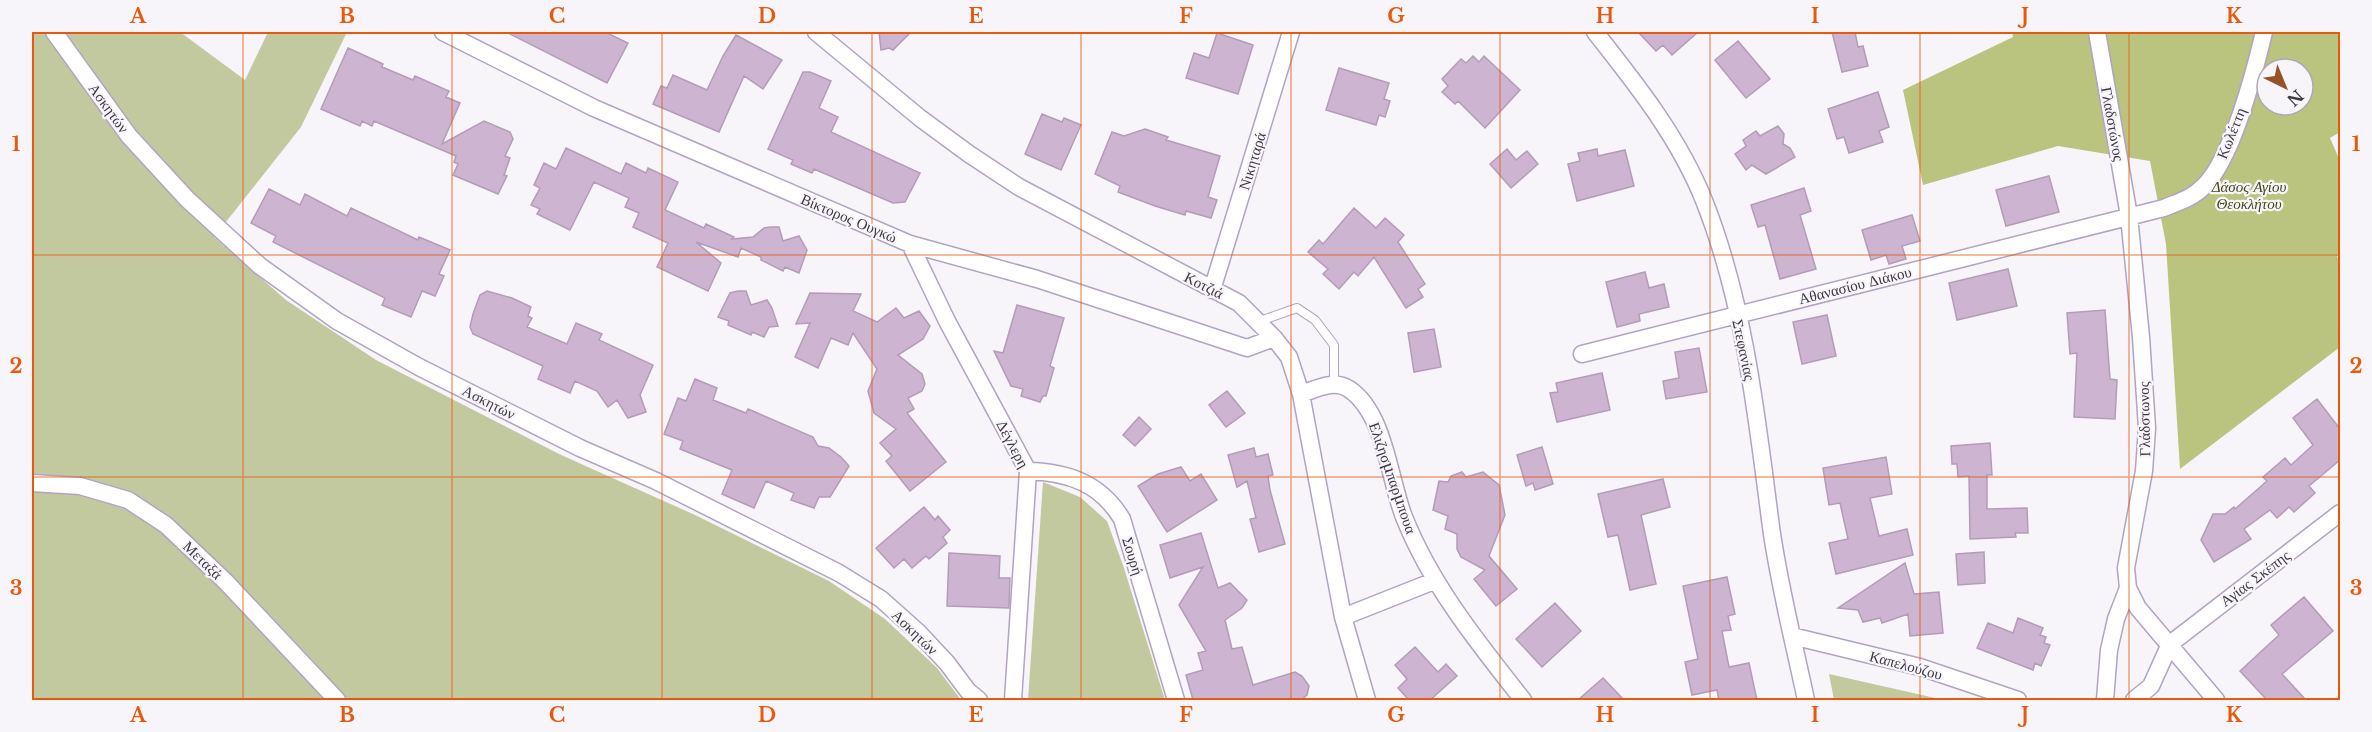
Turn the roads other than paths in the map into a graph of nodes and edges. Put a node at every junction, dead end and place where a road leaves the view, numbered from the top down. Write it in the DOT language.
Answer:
graph roads {
  1 [pos="54,32"];
  2 [pos="443,32"];
  3 [pos="816,32"];
  4 [pos="1291,32"];
  5 [pos="1595,32"];
  6 [pos="2097,32"];
  7 [pos="2264,32"];
  8 [pos="2129,216"];
  9 [pos="910,244"];
  10 [pos="1212,290"];
  11 [pos="1737,315"];
  12 [pos="1257,322"];
  13 [pos="1274,338"];
  14 [pos="1582,354"];
  15 [pos="1334,384"];
  16 [pos="1301,394"];
  17 [pos="1028,471"];
  18 [pos="32,483"];
  19 [pos="2340,513"];
  20 [pos="1434,581"];
  21 [pos="2128,588"];
  22 [pos="1343,617"];
  23 [pos="1792,636"];
  24 [pos="2170,644"];
  25 [pos="337,700"];
  26 [pos="979,700"];
  27 [pos="1013,700"];
  28 [pos="1176,700"];
  29 [pos="1367,700"];
  30 [pos="1523,700"];
  31 [pos="1806,700"];
  32 [pos="2018,700"];
  33 [pos="2105,700"];
  34 [pos="2134,700"];
  35 [pos="2216,700"];
  1 -- 26 [label="street, Ασκητών"];
  2 -- 9 [label="street, Βίκτορος Ουγκώ"];
  3 -- 10 [label="street, Κοτζιά"];
  4 -- 10 [label="street, Νικηταρά"];
  5 -- 11 [label="street, Στεφανίας"];
  6 -- 8 [label="street, Γλαδστώνος"];
  7 -- 8 [label="street, Κωλέττη"];
  8 -- 11 [label="street, Αθανασίου Διάκου"];
  8 -- 21 [label="street, Γλάδστωνος"];
  9 -- 13 [label="street, Βίκτορος Ουγκώ"];
  9 -- 17 [label="street, Δέγλερη"];
  10 -- 12 [label="street, Κοτζιά"];
  11 -- 14 [label="street, Αθανασίου Διάκου"];
  11 -- 23 [label="street, Στεφανίας"];
  12 -- 13 [label="street, Κοτζιά"];
  12 -- 15 [label="lane"];
  13 -- 16 [label="street, Κοτζιά"];
  15 -- 16 [label="street"];
  15 -- 20 [label="street, Ελιζησμπαρμπουα"];
  16 -- 22 [label="street, Κοτζιά"];
  17 -- 27 [label="street, Δέγλερη"];
  17 -- 28 [label="street, Σουρή"];
  18 -- 25 [label="street, Μεταξά"];
  19 -- 24 [label="street, Αγίας Σκέπης"];
  20 -- 22 [label="street"];
  20 -- 30 [label="street, Ελιζησμπαρμπουα"];
  21 -- 24 [label="street"];
  21 -- 33 [label="street"];
  22 -- 29 [label="street, Κοτζιά"];
  23 -- 31 [label="street, Στεφανίας"];
  23 -- 32 [label="street, Καπελούζου"];
  24 -- 34 [label="street"];
  24 -- 35 [label="street"];
}
